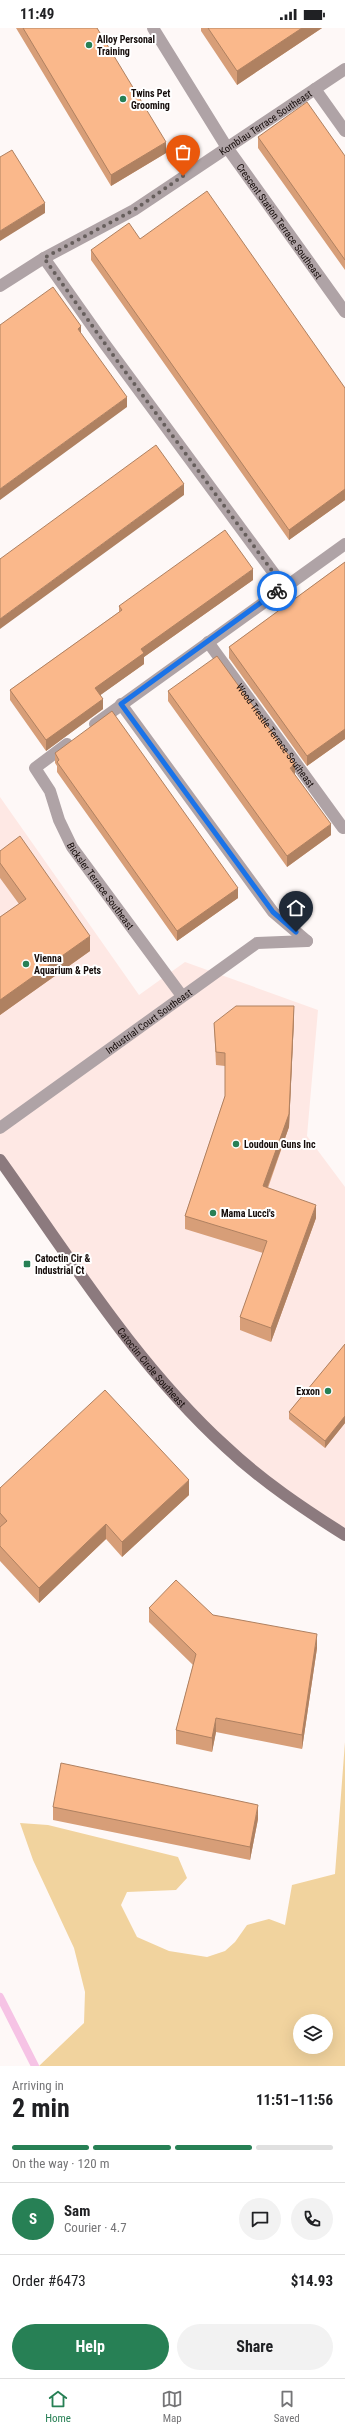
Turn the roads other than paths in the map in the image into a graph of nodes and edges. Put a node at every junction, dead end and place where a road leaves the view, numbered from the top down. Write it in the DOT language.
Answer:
graph roads {
  1 [pos="153,28"];
  2 [pos="345,69"];
  3 [pos="315,88"];
  4 [pos="345,131"];
  5 [pos="226,146"];
  6 [pos="44,258"];
  7 [pos="0,286"];
  8 [pos="345,312"];
  9 [pos="345,544"];
  10 [pos="284,587"];
  11 [pos="208,642"];
  12 [pos="121,704"];
  13 [pos="344,828"];
  14 [pos="182,996"];
  15 [pos="0,1128"];
  16 [pos="0,1160"];
  17 [pos="345,1535"];
  1 -- 5 [label="street, Crescent Station Terrace Southeast"];
  2 -- 3 [label="street, Kornblau Terrace Southeast"];
  3 -- 4 [label="street"];
  3 -- 5 [label="street, Kornblau Terrace Southeast"];
  5 -- 6 [label="street, Kornblau Terrace Southeast"];
  5 -- 8 [label="street, Crescent Station Terrace Southeast"];
  6 -- 7 [label="street, Kornblau Terrace Southeast"];
  6 -- 10 [label="street"];
  9 -- 10 [label="street"];
  10 -- 11 [label="street"];
  11 -- 12 [label="street"];
  11 -- 13 [label="street, Wood Trestle Terrace Southeast"];
  12 -- 14 [label="street, Bicksler Terrace Southeast"];
  12 -- 14 [label="street, Industrial Court Southeast"];
  14 -- 15 [label="street, Industrial Court Southeast"];
  16 -- 17 [label="main road, Catoctin Circle Southeast"];
}
